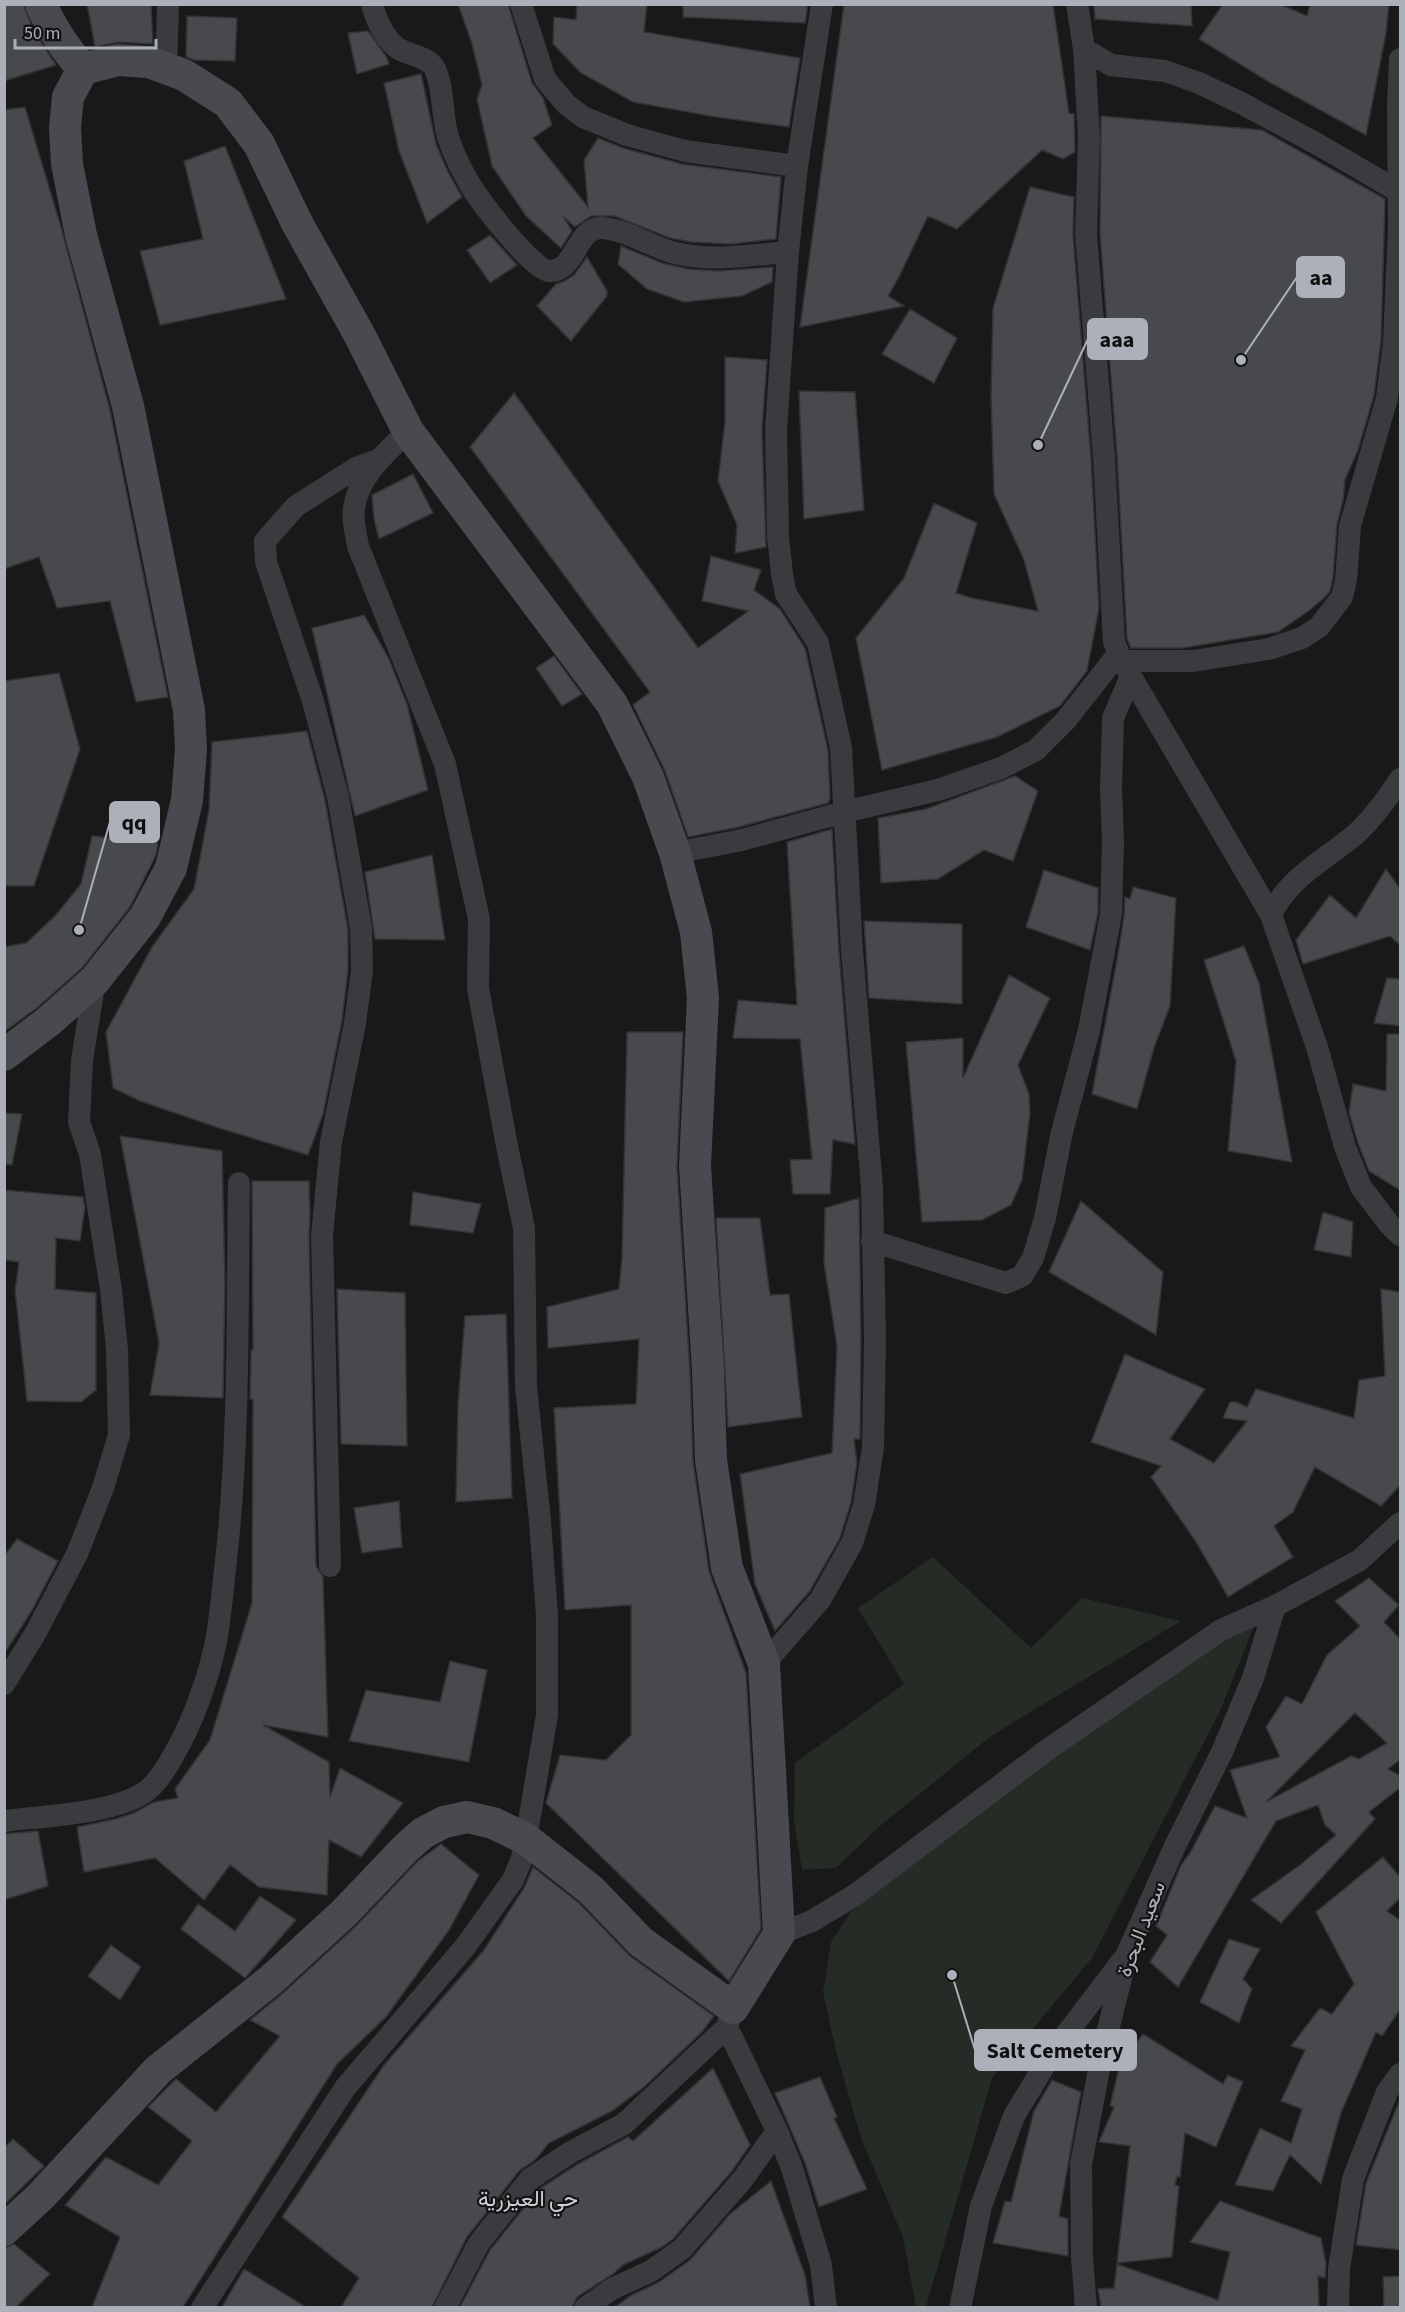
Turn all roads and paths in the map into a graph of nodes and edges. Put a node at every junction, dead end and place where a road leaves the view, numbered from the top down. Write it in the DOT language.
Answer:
graph roads {
  1 [pos="42,4"];
  2 [pos="168,4"];
  3 [pos="372,4"];
  4 [pos="521,4"];
  5 [pos="822,4"];
  6 [pos="1077,4"];
  7 [pos="1084,49"];
  8 [pos="1401,59"];
  9 [pos="83,69"];
  10 [pos="166,69"];
  11 [pos="796,166"];
  12 [pos="1398,191"];
  13 [pos="788,252"];
  14 [pos="408,431"];
  15 [pos="380,459"];
  16 [pos="1124,664"];
  17 [pos="1401,779"];
  18 [pos="844,812"];
  19 [pos="675,853"];
  20 [pos="1271,915"];
  21 [pos="95,980"];
  22 [pos="4,1055"];
  23 [pos="239,1183"];
  24 [pos="1401,1235"];
  25 [pos="872,1242"];
  26 [pos="1401,1523"];
  27 [pos="330,1566"];
  28 [pos="1275,1606"];
  29 [pos="764,1664"];
  30 [pos="4,1684"];
  31 [pos="4,1821"];
  32 [pos="526,1839"];
  33 [pos="779,1934"];
  34 [pos="1127,1954"];
  35 [pos="730,2018"];
  36 [pos="1401,2074"];
  37 [pos="777,2131"];
  38 [pos="4,2230"];
  39 [pos="202,2307"];
  40 [pos="445,2307"];
  41 [pos="585,2307"];
  42 [pos="826,2307"];
  43 [pos="960,2307"];
  44 [pos="1086,2307"];
  45 [pos="1338,2307"];
  1 -- 9 [label="street"];
  2 -- 10 [label="street"];
  3 -- 13 [label="street"];
  4 -- 11 [label="street"];
  5 -- 11 [label="street"];
  6 -- 7 [label="street"];
  7 -- 12 [label="street"];
  7 -- 16 [label="street"];
  8 -- 12 [label="street"];
  9 -- 10 [label="street"];
  9 -- 21 [label="street"];
  10 -- 14 [label="street"];
  11 -- 13 [label="street"];
  12 -- 16 [label="street"];
  13 -- 18 [label="street"];
  14 -- 15 [label="street"];
  14 -- 19 [label="street"];
  15 -- 27 [label="street"];
  15 -- 32 [label="street"];
  16 -- 18 [label="street"];
  16 -- 20 [label="street"];
  16 -- 25 [label="street"];
  17 -- 20 [label="street"];
  18 -- 19 [label="street"];
  18 -- 25 [label="street"];
  19 -- 29 [label="street"];
  20 -- 24 [label="street"];
  21 -- 22 [label="street"];
  21 -- 30 [label="street"];
  23 -- 31 [label="street"];
  25 -- 29 [label="street"];
  26 -- 28 [label="street"];
  28 -- 33 [label="street"];
  28 -- 34 [label="street, سعيد البحرة"];
  29 -- 33 [label="street"];
  32 -- 35 [label="street"];
  32 -- 38 [label="street"];
  32 -- 39 [label="street"];
  33 -- 35 [label="street"];
  34 -- 43 [label="street"];
  34 -- 44 [label="street, سعيد البحرة"];
  35 -- 37 [label="street"];
  35 -- 40 [label="street"];
  36 -- 45 [label="street"];
  37 -- 41 [label="street"];
  37 -- 42 [label="street"];
}
